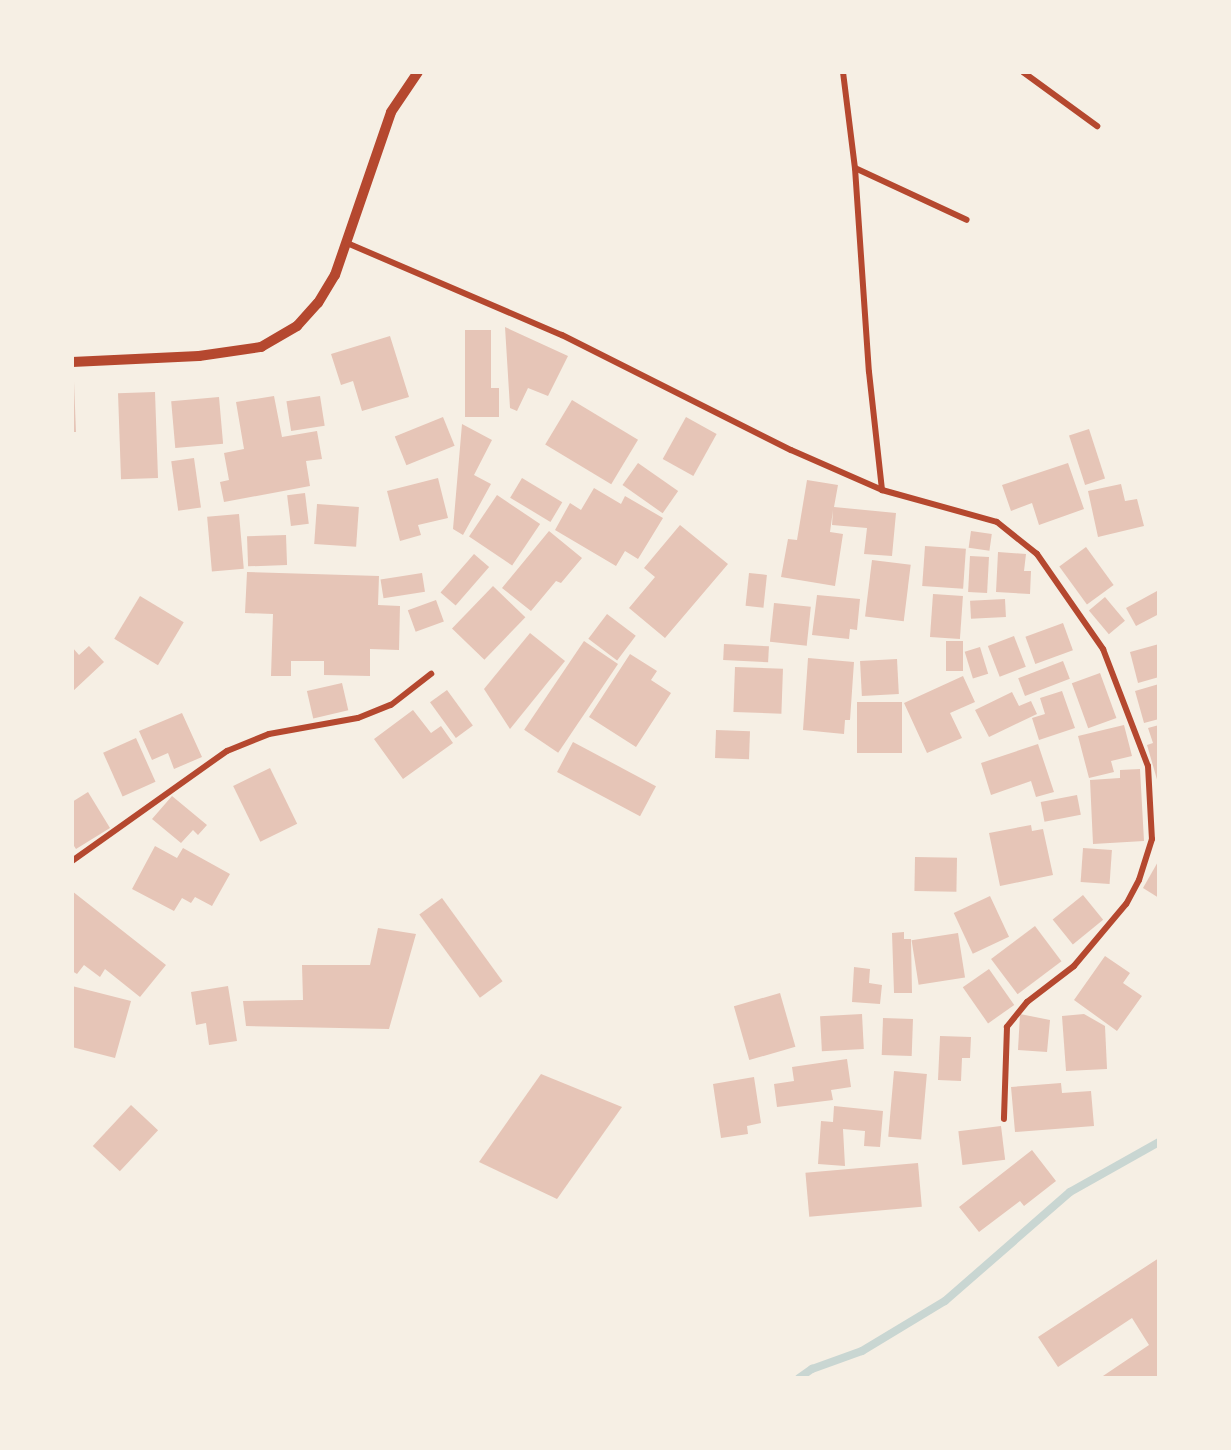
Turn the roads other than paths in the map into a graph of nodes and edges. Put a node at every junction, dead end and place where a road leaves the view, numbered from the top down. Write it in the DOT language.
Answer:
graph roads {
  1 [pos="418,72"];
  2 [pos="843,72"];
  3 [pos="1023,72"];
  4 [pos="1097,126"];
  5 [pos="855,168"];
  6 [pos="967,220"];
  7 [pos="347,243"];
  8 [pos="72,362"];
  9 [pos="882,490"];
  10 [pos="431,674"];
  11 [pos="72,861"];
  12 [pos="1004,1119"];
  1 -- 7 [label="street"];
  2 -- 5 [label="street"];
  3 -- 4 [label="street"];
  5 -- 6 [label="street"];
  5 -- 9 [label="street"];
  7 -- 8 [label="street"];
  7 -- 9 [label="street"];
  9 -- 12 [label="street"];
  10 -- 11 [label="street"];
}
